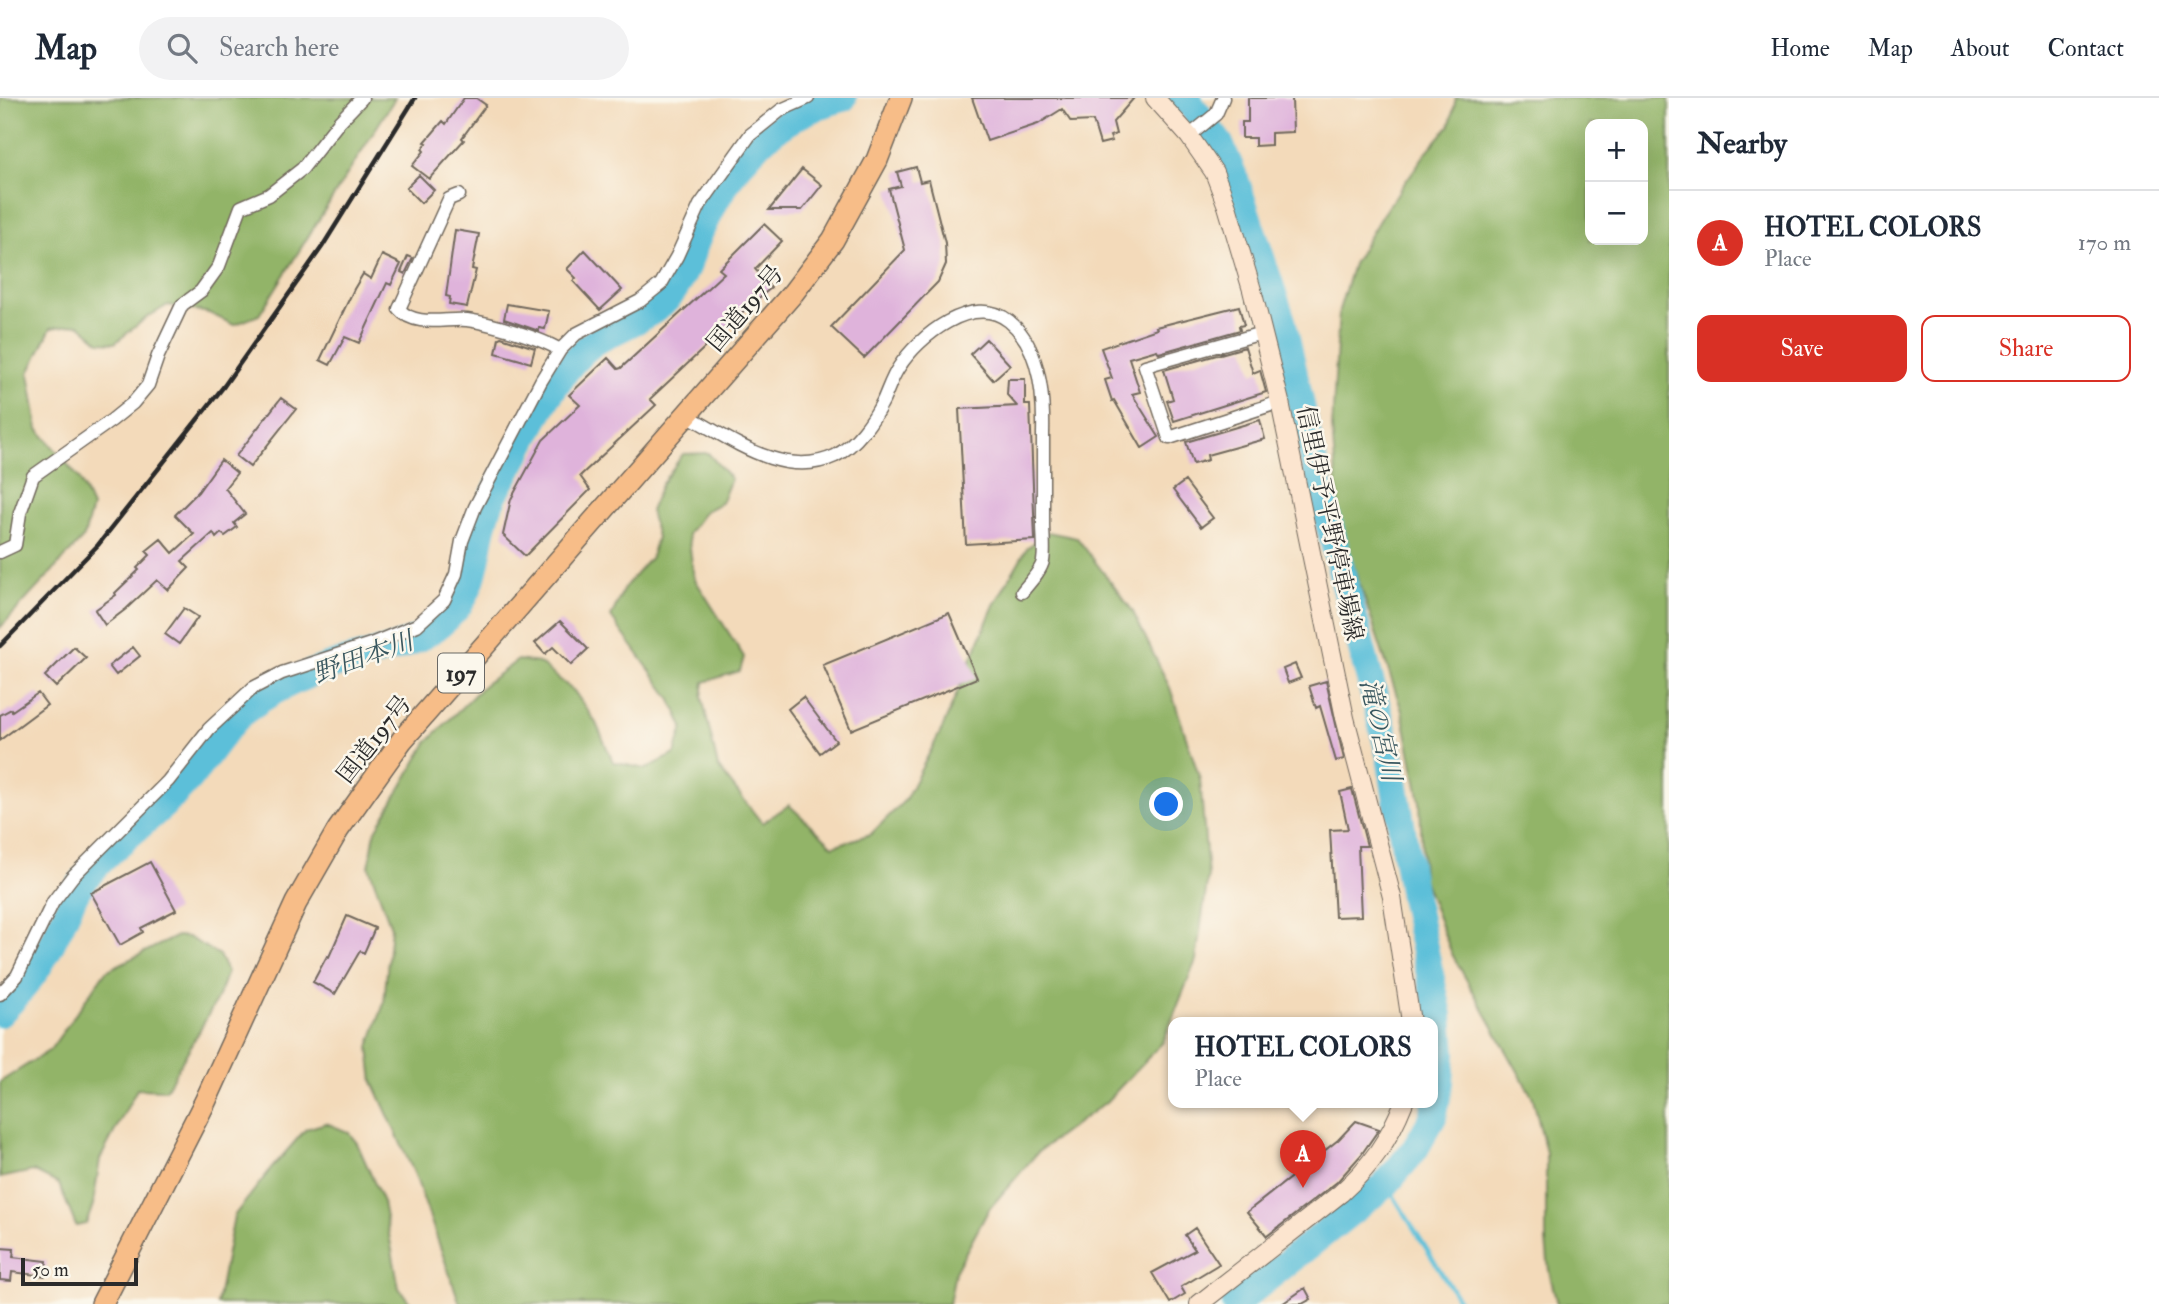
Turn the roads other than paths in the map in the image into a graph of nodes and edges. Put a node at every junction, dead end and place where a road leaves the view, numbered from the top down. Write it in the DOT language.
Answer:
graph roads {
  1 [pos="362,98"];
  2 [pos="808,98"];
  3 [pos="901,98"];
  4 [pos="1155,98"];
  5 [pos="1223,98"];
  6 [pos="1191,134"];
  7 [pos="459,195"];
  8 [pos="1262,333"];
  9 [pos="560,350"];
  10 [pos="1280,402"];
  11 [pos="688,416"];
  12 [pos="0,552"];
  13 [pos="1023,592"];
  14 [pos="0,995"];
  15 [pos="1410,1017"];
  16 [pos="1402,1108"];
  17 [pos="102,1304"];
  18 [pos="1199,1304"];
  1 -- 12 [label="street"];
  2 -- 9 [label="street"];
  3 -- 11 [label="highway, 国道197号 / 197"];
  4 -- 6 [label="main road, 信里伊予平野停車場線"];
  5 -- 6 [label="street"];
  6 -- 8 [label="main road, 信里伊予平野停車場線"];
  7 -- 9 [label="street"];
  8 -- 10 [label="main road, 信里伊予平野停車場線"];
  8 -- 10 [label="street"];
  9 -- 14 [label="street"];
  10 -- 15 [label="main road, 信里伊予平野停車場線"];
  11 -- 13 [label="street"];
  11 -- 17 [label="highway, 国道197号 / 197"];
  16 -- 18 [label="main road"];
}
